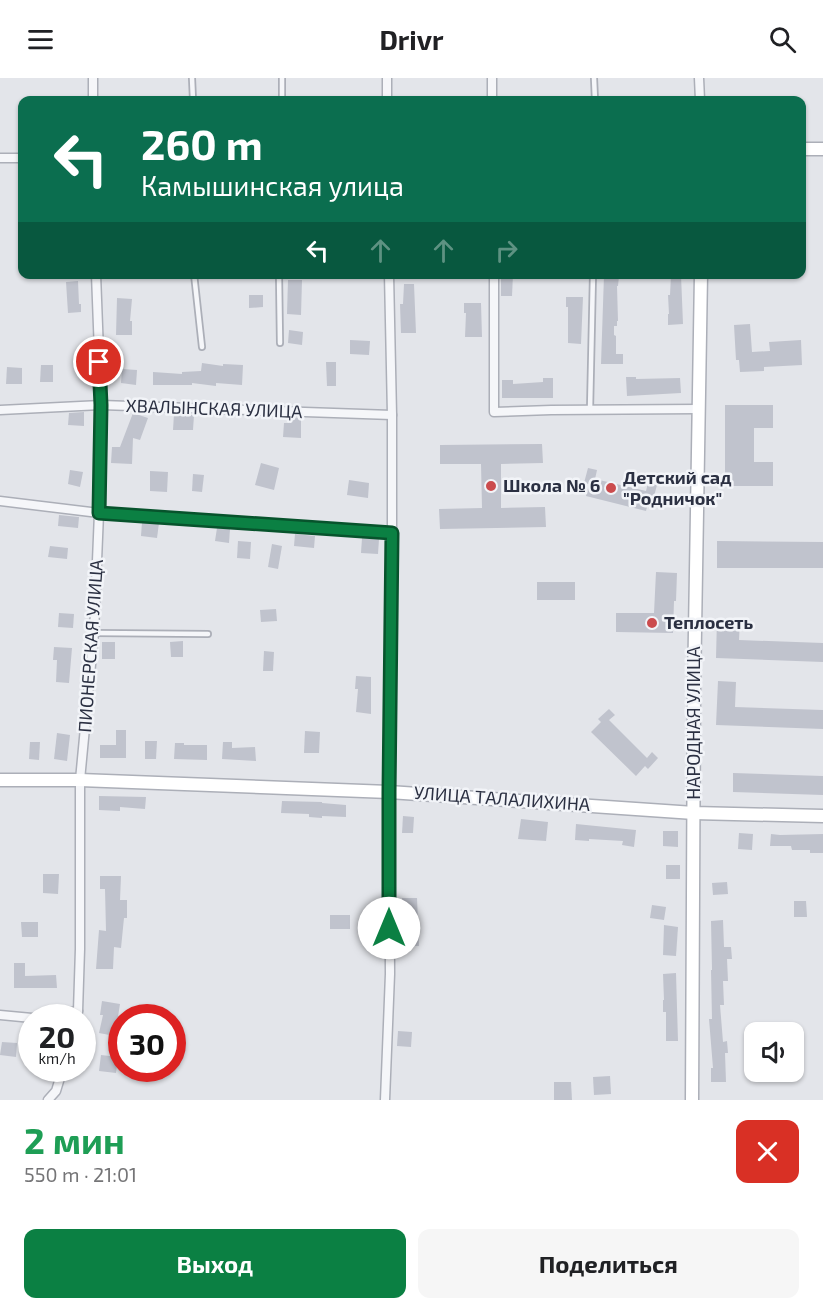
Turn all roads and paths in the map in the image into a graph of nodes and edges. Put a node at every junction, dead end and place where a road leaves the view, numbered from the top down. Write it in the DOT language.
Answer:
graph roads {
  1 [pos="93,78"];
  2 [pos="192,78"];
  3 [pos="282,78"];
  4 [pos="387,78"];
  5 [pos="492,78"];
  6 [pos="594,78"];
  7 [pos="699,78"];
  8 [pos="93,96"];
  9 [pos="193,96"];
  10 [pos="282,96"];
  11 [pos="387,96"];
  12 [pos="492,96"];
  13 [pos="595,96"];
  14 [pos="700,96"];
  15 [pos="806,149"];
  16 [pos="823,149"];
  17 [pos="0,158"];
  18 [pos="18,158"];
  19 [pos="96,279"];
  20 [pos="195,279"];
  21 [pos="279,279"];
  22 [pos="388,279"];
  23 [pos="494,279"];
  24 [pos="593,279"];
  25 [pos="701,279"];
  26 [pos="280,343"];
  27 [pos="202,346"];
  28 [pos="101,405"];
  29 [pos="698,409"];
  30 [pos="0,410"];
  31 [pos="590,410"];
  32 [pos="392,415"];
  33 [pos="0,501"];
  34 [pos="99,513"];
  35 [pos="392,533"];
  36 [pos="94,633"];
  37 [pos="208,634"];
  38 [pos="0,780"];
  39 [pos="80,780"];
  40 [pos="389,792"];
  41 [pos="694,813"];
  42 [pos="823,816"];
  43 [pos="77,1004"];
  44 [pos="0,1016"];
  45 [pos="18,1017"];
  46 [pos="59,1082"];
  47 [pos="48,1100"];
  48 [pos="385,1100"];
  49 [pos="692,1100"];
  1 -- 8 [label="street"];
  2 -- 9 [label="lane"];
  3 -- 10 [label="lane"];
  4 -- 11 [label="street"];
  5 -- 12 [label="street"];
  6 -- 13 [label="lane"];
  7 -- 14 [label="street"];
  15 -- 16 [label="street"];
  17 -- 18 [label="street"];
  19 -- 28 [label="street, ПИОНЕРСКАЯ УЛИЦА"];
  20 -- 27 [label="lane"];
  21 -- 26 [label="lane"];
  22 -- 32 [label="street"];
  23 -- 31 [label="street"];
  24 -- 31 [label="lane"];
  25 -- 29 [label="street, НАРОДНАЯ УЛИЦА"];
  28 -- 30 [label="street, ХВАЛЫНСКАЯ УЛИЦА"];
  28 -- 32 [label="street, ХВАЛЫНСКАЯ УЛИЦА"];
  28 -- 34 [label="street, ПИОНЕРСКАЯ УЛИЦА"];
  29 -- 31 [label="street"];
  29 -- 41 [label="street, НАРОДНАЯ УЛИЦА"];
  32 -- 35 [label="street"];
  33 -- 34 [label="street"];
  34 -- 35 [label="street"];
  34 -- 36 [label="street, ПИОНЕРСКАЯ УЛИЦА"];
  35 -- 40 [label="street"];
  36 -- 37 [label="lane"];
  36 -- 39 [label="street, ПИОНЕРСКАЯ УЛИЦА"];
  38 -- 39 [label="street, УЛИЦА ТАЛАЛИХИНА"];
  39 -- 40 [label="street, УЛИЦА ТАЛАЛИХИНА"];
  39 -- 43 [label="street, ПИОНЕРСКАЯ УЛИЦА"];
  40 -- 41 [label="street, УЛИЦА ТАЛАЛИХИНА"];
  40 -- 48 [label="street"];
  41 -- 42 [label="street, УЛИЦА ТАЛАЛИХИНА"];
  41 -- 49 [label="street, НАРОДНАЯ УЛИЦА"];
  44 -- 45 [label="street"];
  46 -- 47 [label="street"];
}
